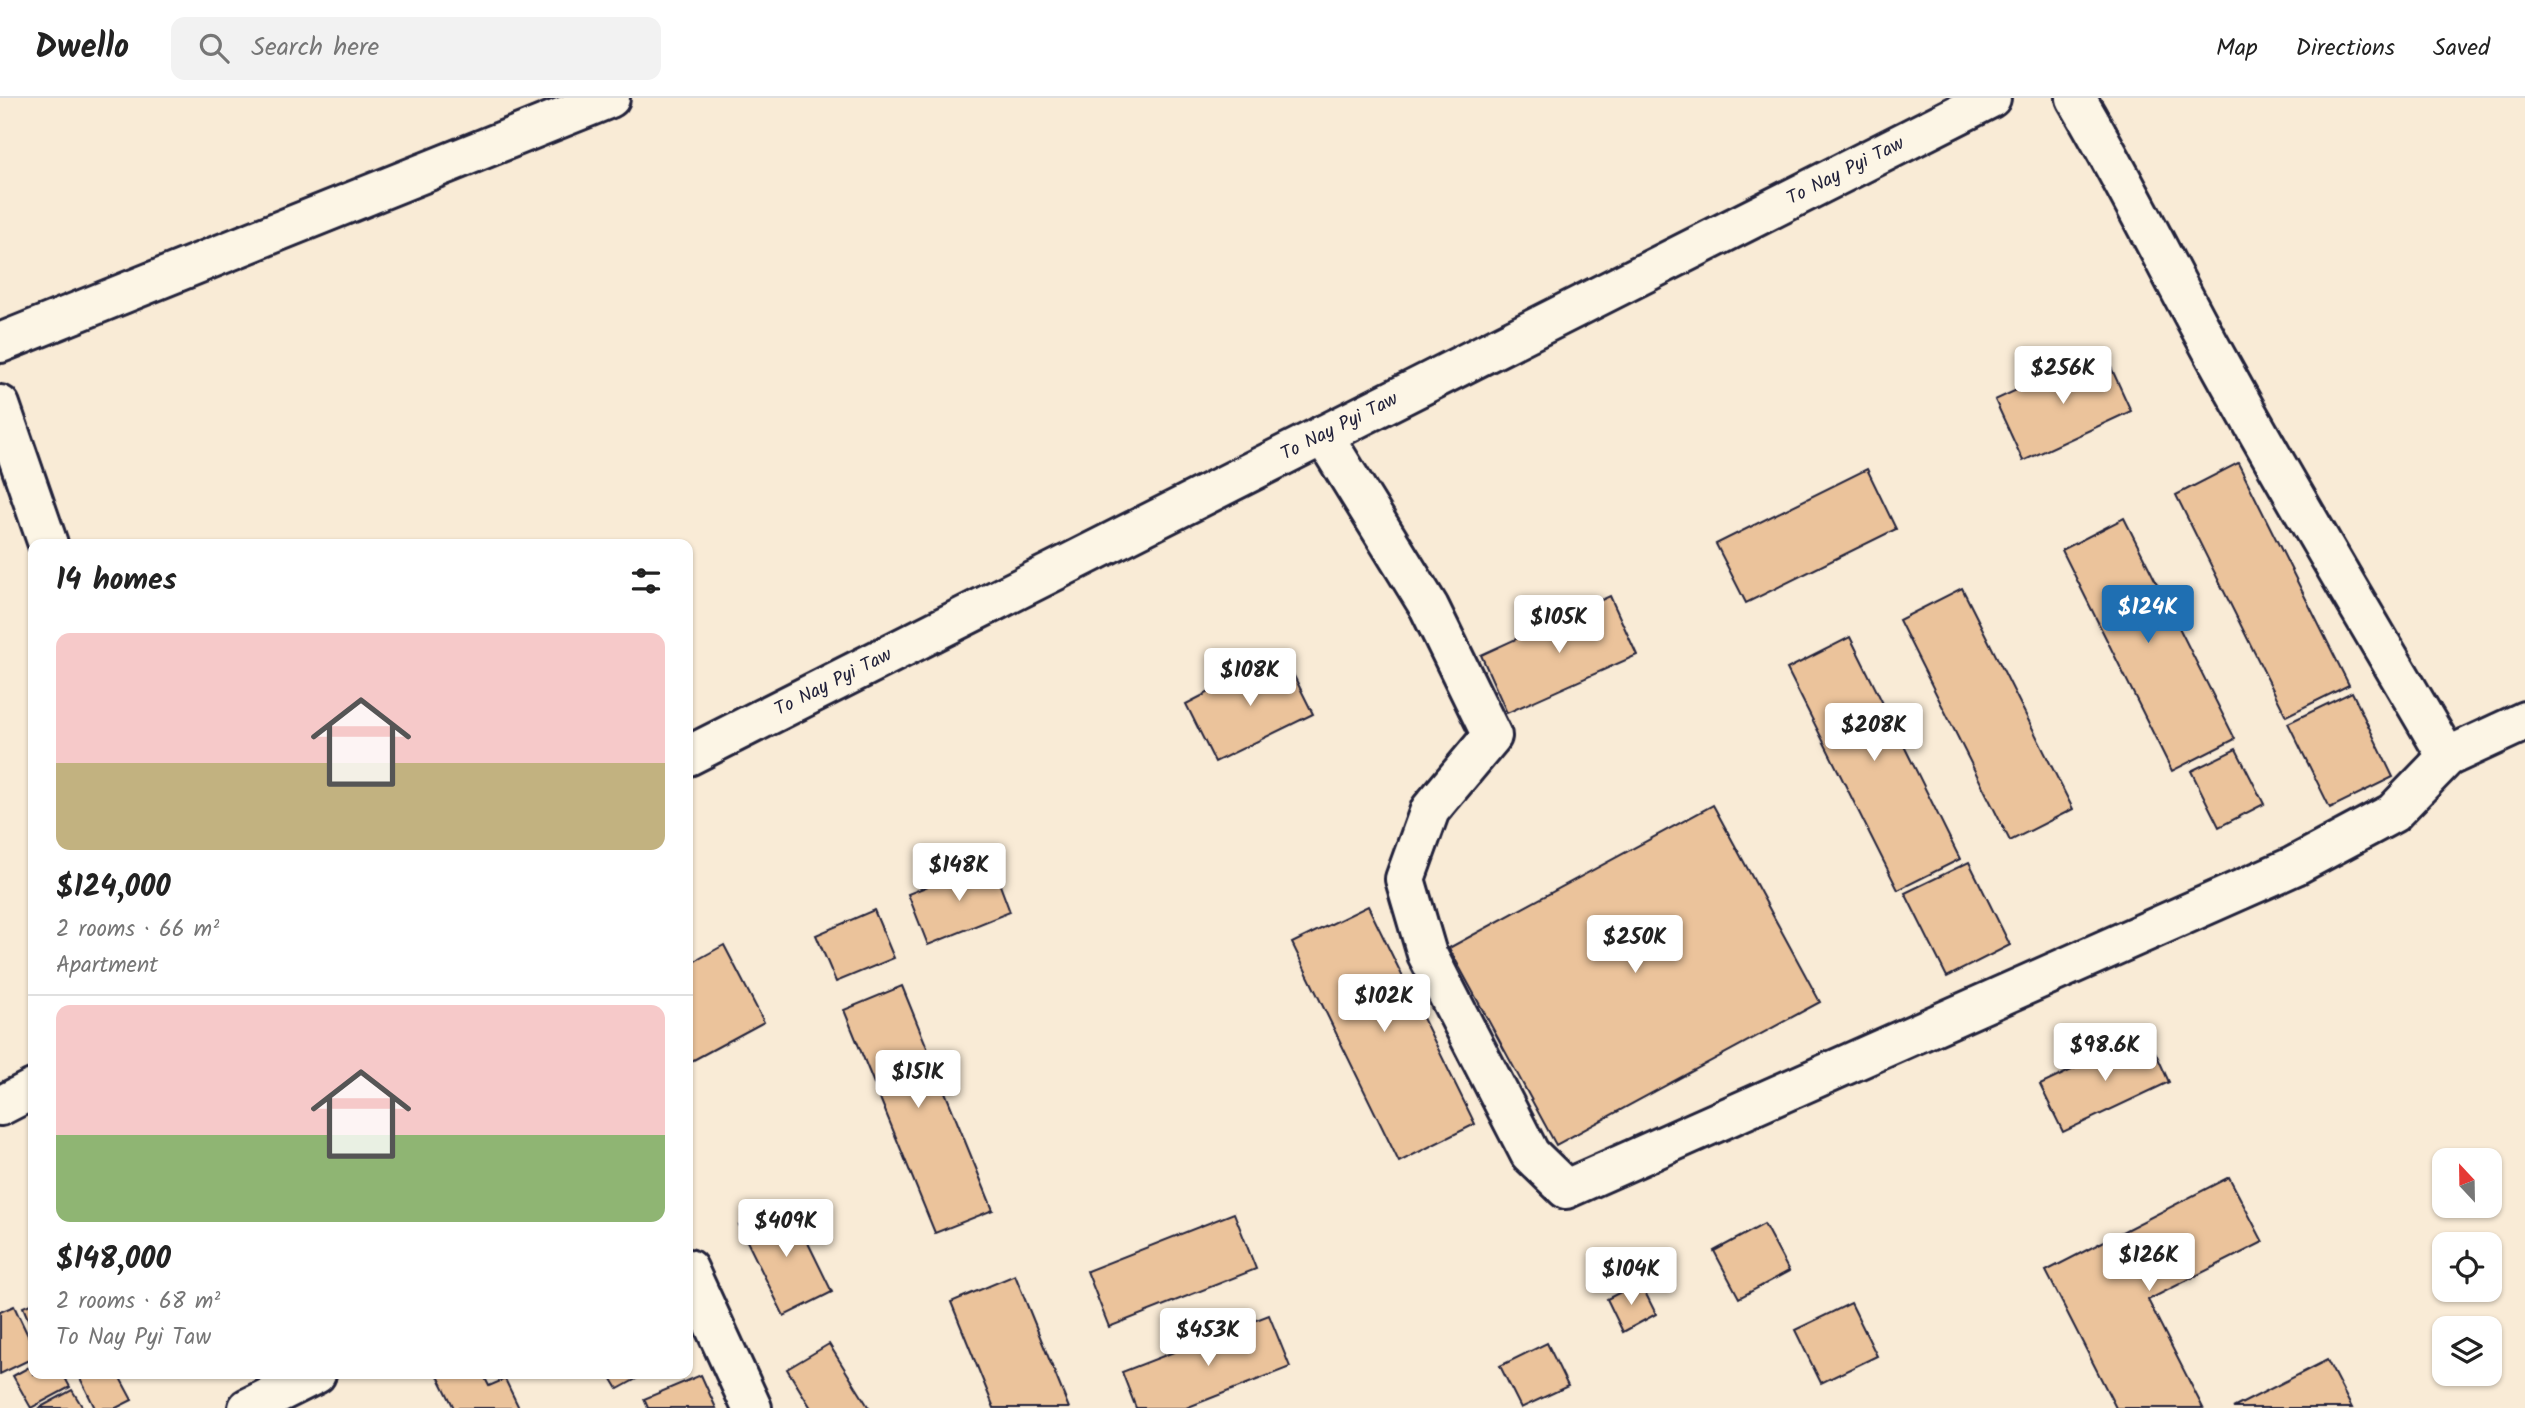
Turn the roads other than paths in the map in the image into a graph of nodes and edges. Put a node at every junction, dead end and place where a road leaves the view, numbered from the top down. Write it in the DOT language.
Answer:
graph roads {
  1 [pos="610,98"];
  2 [pos="1991,98"];
  3 [pos="2076,98"];
  4 [pos="0,343"];
  5 [pos="0,405"];
  6 [pos="1323,435"];
  7 [pos="46,539"];
  8 [pos="2525,721"];
  9 [pos="693,753"];
  10 [pos="2447,757"];
  11 [pos="28,1092"];
  12 [pos="0,1106"];
  13 [pos="693,1280"];
  14 [pos="306,1379"];
  15 [pos="248,1408"];
  16 [pos="752,1408"];
  1 -- 4 [label="street"];
  2 -- 6 [label="street, To Nay Pyi Taw"];
  3 -- 10 [label="street"];
  5 -- 7 [label="street"];
  6 -- 9 [label="street, To Nay Pyi Taw"];
  6 -- 10 [label="street"];
  8 -- 10 [label="street"];
  11 -- 12 [label="street"];
  13 -- 16 [label="street"];
  14 -- 15 [label="street"];
}
